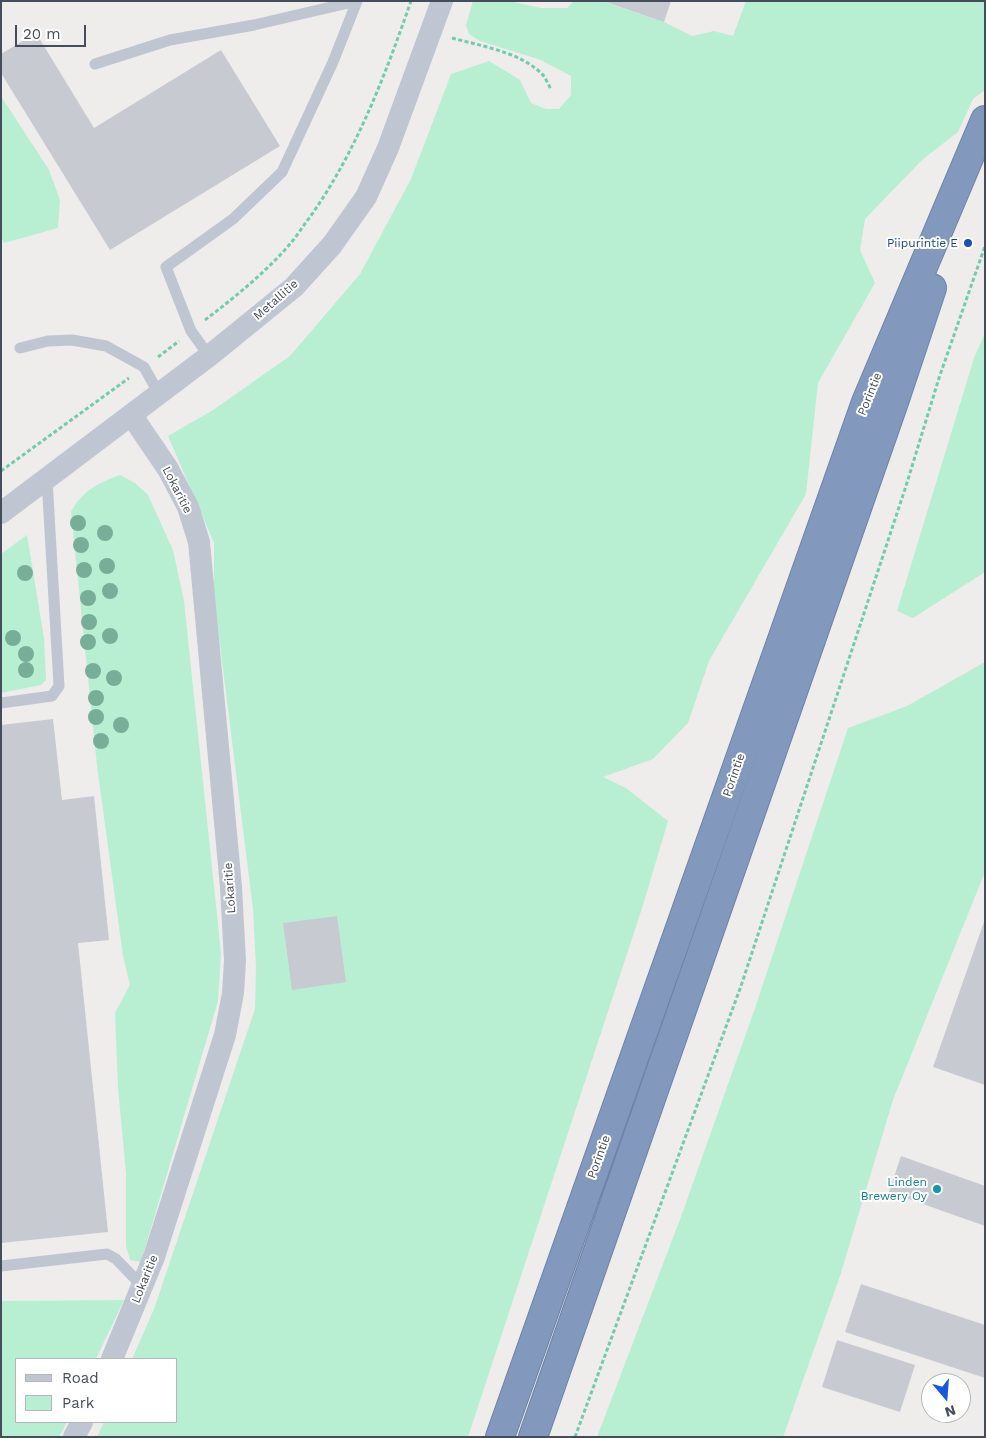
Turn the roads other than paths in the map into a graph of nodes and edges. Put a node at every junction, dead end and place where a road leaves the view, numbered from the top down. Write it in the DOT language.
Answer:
graph roads {
  1 [pos="442,1"];
  2 [pos="95,64"];
  3 [pos="985,120"];
  4 [pos="985,127"];
  5 [pos="20,348"];
  6 [pos="209,356"];
  7 [pos="159,394"];
  8 [pos="132,416"];
  9 [pos="47,479"];
  10 [pos="1,514"];
  11 [pos="1,704"];
  12 [pos="1,1266"];
  13 [pos="142,1286"];
  14 [pos="112,1358"];
  15 [pos="81,1423"];
  16 [pos="74,1437"];
  17 [pos="500,1437"];
  18 [pos="533,1437"];
  1 -- 6 [label="street, Metallitie"];
  2 -- 6 [label="lane"];
  3 -- 17 [label="highway, Porintie"];
  4 -- 18 [label="highway, Porintie"];
  5 -- 7 [label="lane"];
  6 -- 7 [label="street, Metallitie"];
  7 -- 8 [label="street, Metallitie"];
  8 -- 9 [label="street, Metallitie"];
  8 -- 13 [label="street, Lokaritie"];
  9 -- 10 [label="street, Metallitie"];
  9 -- 11 [label="lane"];
  12 -- 13 [label="lane"];
  13 -- 14 [label="street, Lokaritie"];
  15 -- 16 [label="street"];
}
